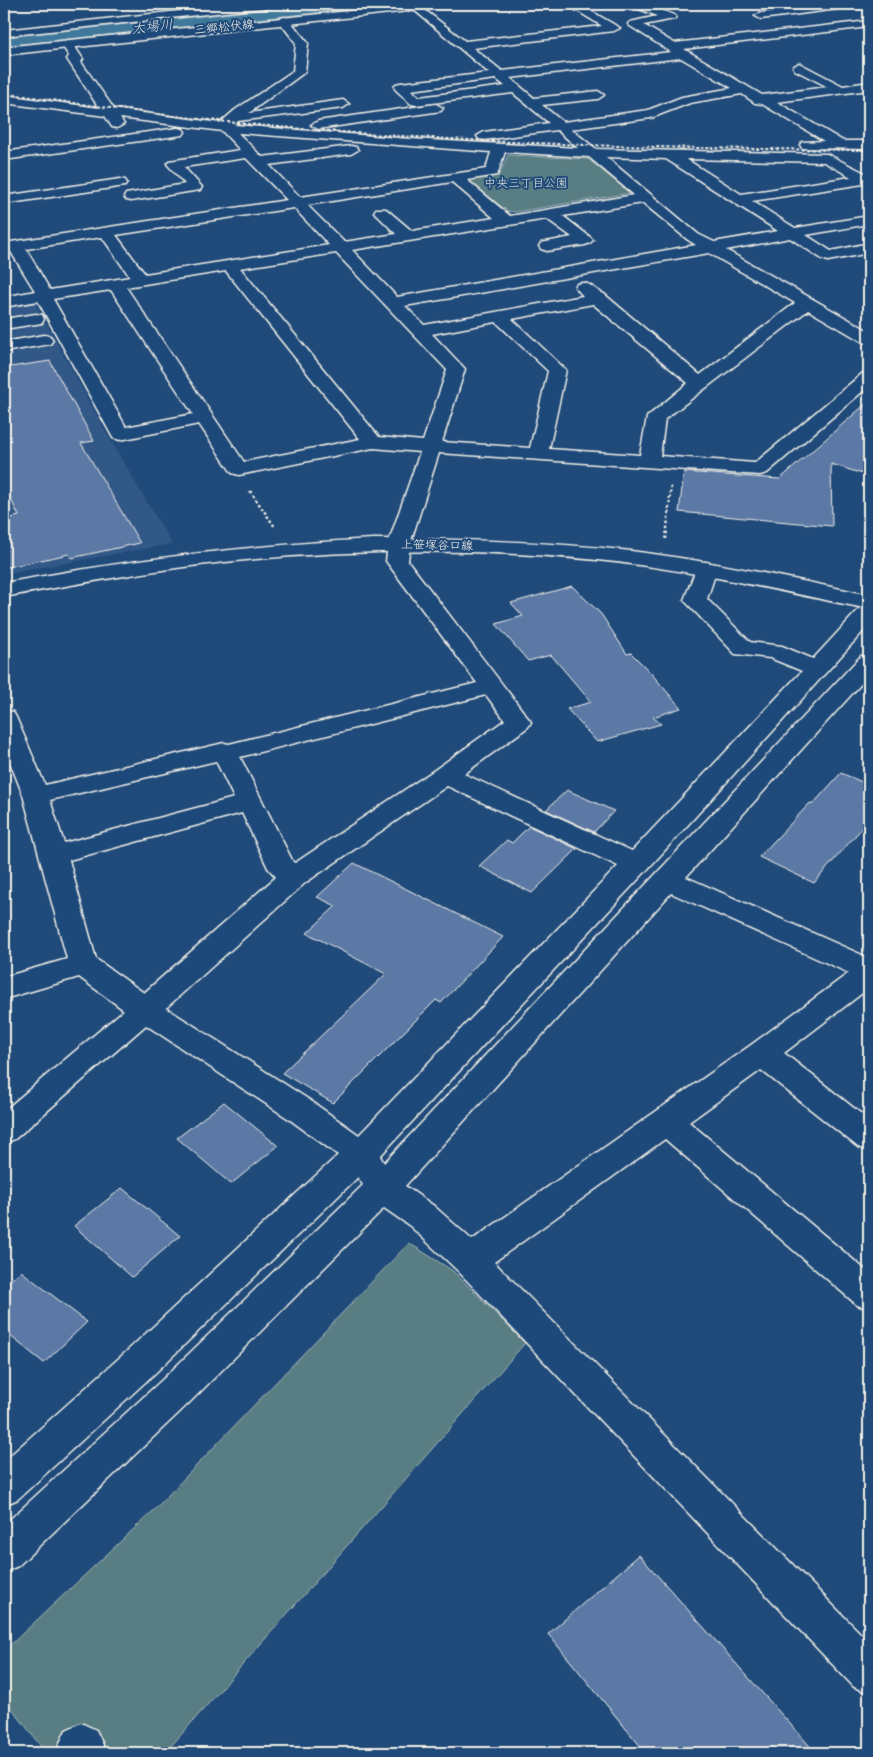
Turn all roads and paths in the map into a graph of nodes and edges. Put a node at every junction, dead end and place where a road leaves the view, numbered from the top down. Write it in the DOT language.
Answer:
graph roads {
  1 [pos="445,4"];
  2 [pos="571,4"];
  3 [pos="636,4"];
  4 [pos="417,7"];
  5 [pos="839,10"];
  6 [pos="285,11"];
  7 [pos="761,16"];
  8 [pos="868,24"];
  9 [pos="4,33"];
  10 [pos="67,44"];
  11 [pos="642,44"];
  12 [pos="464,45"];
  13 [pos="672,47"];
  14 [pos="4,51"];
  15 [pos="504,60"];
  16 [pos="484,62"];
  17 [pos="704,66"];
  18 [pos="686,68"];
  19 [pos="799,68"];
  20 [pos="499,75"];
  21 [pos="869,86"];
  22 [pos="4,88"];
  23 [pos="840,89"];
  24 [pos="745,90"];
  25 [pos="598,94"];
  26 [pos="524,96"];
  27 [pos="4,99"];
  28 [pos="763,99"];
  29 [pos="355,103"];
  30 [pos="109,114"];
  31 [pos="228,123"];
  32 [pos="559,126"];
  33 [pos="98,127"];
  34 [pos="317,130"];
  35 [pos="480,137"];
  36 [pos="128,139"];
  37 [pos="579,141"];
  38 [pos="410,143"];
  39 [pos="90,144"];
  40 [pos="840,145"];
  41 [pos="869,145"];
  42 [pos="499,149"];
  43 [pos="336,152"];
  44 [pos="592,153"];
  45 [pos="4,156"];
  46 [pos="671,156"];
  47 [pos="253,158"];
  48 [pos="455,178"];
  49 [pos="867,180"];
  50 [pos="120,183"];
  51 [pos="131,197"];
  52 [pos="646,198"];
  53 [pos="738,199"];
  54 [pos="4,200"];
  55 [pos="296,202"];
  56 [pos="574,210"];
  57 [pos="381,212"];
  58 [pos="549,213"];
  59 [pos="589,220"];
  60 [pos="869,220"];
  61 [pos="152,225"];
  62 [pos="506,225"];
  63 [pos="106,232"];
  64 [pos="792,233"];
  65 [pos="409,237"];
  66 [pos="547,246"];
  67 [pos="10,247"];
  68 [pos="339,248"];
  69 [pos="710,248"];
  70 [pos="869,248"];
  71 [pos="230,266"];
  72 [pos="566,272"];
  73 [pos="141,280"];
  74 [pos="115,283"];
  75 [pos="43,295"];
  76 [pos="598,298"];
  77 [pos="4,302"];
  78 [pos="392,302"];
  79 [pos="807,302"];
  80 [pos="499,316"];
  81 [pos="36,319"];
  82 [pos="4,324"];
  83 [pos="420,330"];
  84 [pos="869,338"];
  85 [pos="44,340"];
  86 [pos="4,347"];
  87 [pos="869,377"];
  88 [pos="700,383"];
  89 [pos="204,417"];
  90 [pos="373,442"];
  91 [pos="431,446"];
  92 [pos="538,454"];
  93 [pos="648,461"];
  94 [pos="673,463"];
  95 [pos="238,469"];
  96 [pos="277,530"];
  97 [pos="399,544"];
  98 [pos="661,562"];
  99 [pos="706,569"];
  100 [pos="4,590"];
  101 [pos="869,602"];
  102 [pos="869,612"];
  103 [pos="869,661"];
  104 [pos="818,669"];
  105 [pos="492,686"];
  106 [pos="4,717"];
  107 [pos="226,753"];
  108 [pos="445,775"];
  109 [pos="36,796"];
  110 [pos="249,803"];
  111 [pos="54,854"];
  112 [pos="636,864"];
  113 [pos="295,876"];
  114 [pos="668,880"];
  115 [pos="83,965"];
  116 [pos="869,972"];
  117 [pos="4,988"];
  118 [pos="145,1009"];
  119 [pos="762,1053"];
  120 [pos="666,1121"];
  121 [pos="4,1130"];
  122 [pos="869,1138"];
  123 [pos="362,1154"];
  124 [pos="382,1188"];
  125 [pos="470,1260"];
  126 [pos="869,1294"];
  127 [pos="4,1486"];
  128 [pos="4,1552"];
  129 [pos="869,1672"];
  1 -- 4 [label="street, 三郷松伏線"];
  2 -- 12 [label="street"];
  3 -- 13 [label="street"];
  4 -- 6 [label="street, 三郷松伏線"];
  4 -- 12 [label="street"];
  5 -- 7 [label="street"];
  5 -- 8 [label="street"];
  6 -- 9 [label="street"];
  6 -- 10 [label="street, 三郷松伏線"];
  6 -- 31 [label="street"];
  8 -- 13 [label="street"];
  10 -- 14 [label="street, 三郷松伏線"];
  10 -- 30 [label="street"];
  11 -- 13 [label="street"];
  12 -- 16 [label="street"];
  13 -- 17 [label="street"];
  13 -- 20 [label="street"];
  15 -- 16 [label="street"];
  16 -- 20 [label="street"];
  17 -- 18 [label="street"];
  17 -- 24 [label="street"];
  19 -- 23 [label="street"];
  20 -- 26 [label="street"];
  20 -- 26 [label="street"];
  21 -- 23 [label="street"];
  22 -- 30 [label="street"];
  23 -- 28 [label="street"];
  24 -- 28 [label="street"];
  24 -- 32 [label="street"];
  25 -- 26 [label="street"];
  26 -- 32 [label="street"];
  26 -- 34 [label="street"];
  27 -- 30 [label="street"];
  28 -- 40 [label="street"];
  29 -- 31 [label="street"];
  30 -- 31 [label="street"];
  30 -- 31 [label="street"];
  30 -- 33 [label="street"];
  30 -- 36 [label="street"];
  31 -- 34 [label="street"];
  31 -- 34 [label="street"];
  31 -- 36 [label="street"];
  31 -- 47 [label="street"];
  32 -- 35 [label="street"];
  32 -- 37 [label="street"];
  34 -- 35 [label="street"];
  34 -- 38 [label="street"];
  34 -- 43 [label="street"];
  35 -- 37 [label="street"];
  35 -- 38 [label="street"];
  36 -- 39 [label="street"];
  37 -- 40 [label="street"];
  37 -- 44 [label="street"];
  38 -- 42 [label="street"];
  38 -- 43 [label="street"];
  39 -- 45 [label="street"];
  39 -- 50 [label="street"];
  40 -- 41 [label="street"];
  42 -- 44 [label="street"];
  42 -- 48 [label="street"];
  43 -- 47 [label="street"];
  44 -- 46 [label="street"];
  44 -- 52 [label="street"];
  46 -- 49 [label="street"];
  46 -- 53 [label="street"];
  47 -- 51 [label="street"];
  47 -- 55 [label="street"];
  48 -- 55 [label="street"];
  48 -- 62 [label="street"];
  49 -- 53 [label="street"];
  50 -- 51 [label="street"];
  50 -- 54 [label="street"];
  51 -- 61 [label="street"];
  52 -- 56 [label="street"];
  52 -- 69 [label="street"];
  53 -- 64 [label="street"];
  55 -- 61 [label="street"];
  55 -- 68 [label="street"];
  56 -- 58 [label="street"];
  56 -- 59 [label="street"];
  57 -- 65 [label="street"];
  58 -- 62 [label="street"];
  58 -- 66 [label="street"];
  60 -- 64 [label="street"];
  61 -- 63 [label="street"];
  62 -- 65 [label="street"];
  63 -- 67 [label="street"];
  63 -- 73 [label="street"];
  64 -- 69 [label="street"];
  64 -- 70 [label="street"];
  65 -- 68 [label="street"];
  67 -- 75 [label="street"];
  68 -- 71 [label="street"];
  68 -- 78 [label="street"];
  69 -- 72 [label="street"];
  69 -- 79 [label="street"];
  71 -- 73 [label="street"];
  71 -- 90 [label="street"];
  72 -- 76 [label="street"];
  72 -- 78 [label="street"];
  73 -- 74 [label="street"];
  74 -- 75 [label="street"];
  74 -- 89 [label="street"];
  75 -- 77 [label="street"];
  75 -- 89 [label="street"];
  76 -- 80 [label="street"];
  76 -- 88 [label="street"];
  78 -- 83 [label="street"];
  79 -- 84 [label="street"];
  79 -- 88 [label="street"];
  80 -- 83 [label="street"];
  80 -- 92 [label="street"];
  81 -- 82 [label="street"];
  83 -- 91 [label="street"];
  85 -- 86 [label="street"];
  87 -- 94 [label="street"];
  88 -- 93 [label="street"];
  89 -- 95 [label="street"];
  90 -- 91 [label="street"];
  90 -- 95 [label="street"];
  91 -- 92 [label="street"];
  91 -- 97 [label="street"];
  92 -- 93 [label="street"];
  93 -- 94 [label="street"];
  94 -- 98 [label="path"];
  95 -- 96 [label="path"];
  97 -- 98 [label="street, 上笹塚谷口線"];
  97 -- 100 [label="street, 上笹塚谷口線"];
  97 -- 105 [label="street"];
  98 -- 99 [label="street, 上笹塚谷口線"];
  99 -- 101 [label="street, 上笹塚谷口線"];
  99 -- 104 [label="street"];
  102 -- 104 [label="street"];
  103 -- 114 [label="street"];
  104 -- 112 [label="street"];
  105 -- 107 [label="street"];
  105 -- 108 [label="street"];
  106 -- 109 [label="street"];
  107 -- 109 [label="street"];
  107 -- 110 [label="street"];
  108 -- 112 [label="street"];
  108 -- 113 [label="street"];
  109 -- 111 [label="street"];
  110 -- 111 [label="street"];
  110 -- 113 [label="street"];
  111 -- 115 [label="street"];
  112 -- 123 [label="street"];
  113 -- 118 [label="street"];
  114 -- 116 [label="street"];
  114 -- 124 [label="street"];
  115 -- 117 [label="street"];
  115 -- 118 [label="street"];
  116 -- 119 [label="street"];
  118 -- 121 [label="street"];
  118 -- 123 [label="street"];
  119 -- 120 [label="street"];
  119 -- 122 [label="street"];
  120 -- 125 [label="street"];
  120 -- 126 [label="street"];
  123 -- 124 [label="street"];
  123 -- 127 [label="street"];
  124 -- 125 [label="street"];
  124 -- 128 [label="street"];
  125 -- 129 [label="street"];
}
